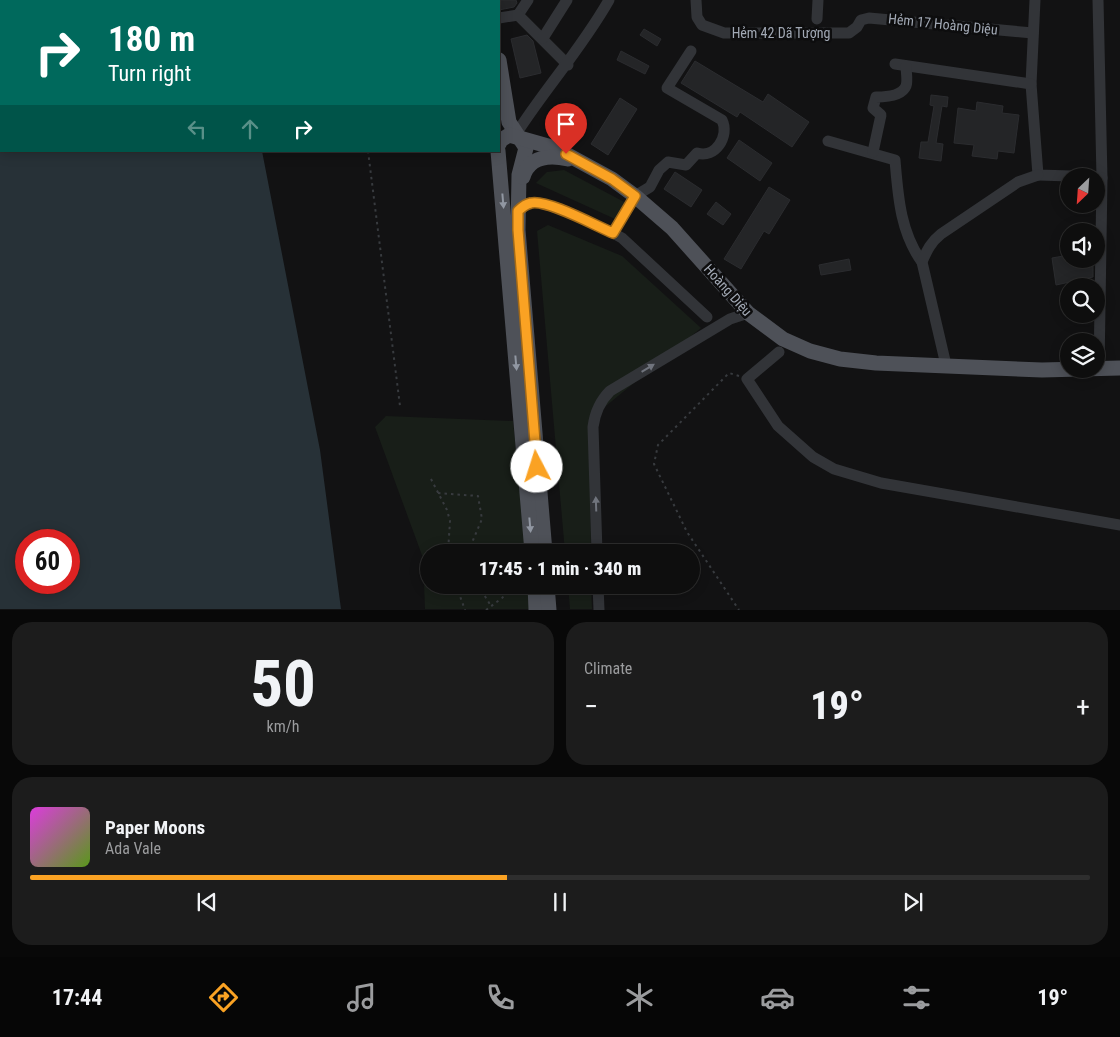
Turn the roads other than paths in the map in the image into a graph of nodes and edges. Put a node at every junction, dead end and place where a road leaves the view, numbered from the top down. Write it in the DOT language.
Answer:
graph roads {
  1 [pos="528,0"];
  2 [pos="567,0"];
  3 [pos="609,0"];
  4 [pos="696,0"];
  5 [pos="818,0"];
  6 [pos="1035,0"];
  7 [pos="1098,0"];
  8 [pos="518,15"];
  9 [pos="500,18"];
  10 [pos="817,19"];
  11 [pos="857,28"];
  12 [pos="1033,33"];
  13 [pos="543,38"];
  14 [pos="691,51"];
  15 [pos="568,65"];
  16 [pos="500,67"];
  17 [pos="1031,84"];
  18 [pos="519,132"];
  19 [pos="828,141"];
  20 [pos="500,146"];
  21 [pos="498,152"];
  22 [pos="499,152"];
  23 [pos="873,152"];
  24 [pos="524,157"];
  25 [pos="578,162"];
  26 [pos="1099,168"];
  27 [pos="1038,175"];
  28 [pos="1060,176"];
  29 [pos="518,190"];
  30 [pos="635,196"];
  31 [pos="518,211"];
  32 [pos="1099,213"];
  33 [pos="613,233"];
  34 [pos="922,262"];
  35 [pos="748,313"];
  36 [pos="707,317"];
  37 [pos="1099,333"];
  38 [pos="779,352"];
  39 [pos="946,365"];
  40 [pos="1120,368"];
  41 [pos="1105,369"];
  42 [pos="1060,370"];
  43 [pos="1120,526"];
  44 [pos="531,544"];
  45 [pos="544,544"];
  46 [pos="597,544"];
  47 [pos="535,594"];
  48 [pos="548,594"];
  49 [pos="598,594"];
  50 [pos="536,610"];
  51 [pos="549,610"];
  52 [pos="599,610"];
  1 -- 8 [label="street"];
  2 -- 13 [label="street"];
  3 -- 15 [label="street"];
  4 -- 11 [label="street, Hẻm 42 Dã Tượng"];
  5 -- 10 [label="street"];
  6 -- 12 [label="street"];
  7 -- 26 [label="street"];
  8 -- 9 [label="street"];
  8 -- 13 [label="street"];
  11 -- 12 [label="street, Hẻm 17 Hoàng Diệu"];
  12 -- 17 [label="street"];
  13 -- 15 [label="street"];
  14 -- 30 [label="street"];
  15 -- 18 [label="street"];
  16 -- 18 [label="main road"];
  17 -- 23 [label="street"];
  17 -- 27 [label="street"];
  18 -- 20 [label="main road"];
  18 -- 24 [label="main road"];
  18 -- 25 [label="main road, Hoàng Diệu"];
  19 -- 23 [label="street"];
  21 -- 44 [label="main road, one-way"];
  22 -- 24 [label="main road"];
  23 -- 34 [label="street"];
  24 -- 25 [label="main road, Hoàng Diệu"];
  24 -- 29 [label="main road"];
  25 -- 29 [label="main road"];
  25 -- 30 [label="main road, Hoàng Diệu"];
  27 -- 28 [label="street"];
  27 -- 34 [label="street"];
  29 -- 31 [label="main road"];
  30 -- 33 [label="street"];
  30 -- 35 [label="main road, Hoàng Diệu"];
  31 -- 33 [label="street"];
  31 -- 45 [label="main road"];
  32 -- 37 [label="street"];
  33 -- 36 [label="street"];
  34 -- 39 [label="street"];
  35 -- 39 [label="main road, Hoàng Diệu"];
  46 -- 35 [label="street, one-way"];
  38 -- 43 [label="street"];
  39 -- 42 [label="main road, Hoàng Diệu"];
  40 -- 41 [label="main road, Hoàng Diệu"];
  47 -- 50 [label="main road"];
  48 -- 51 [label="main road"];
  49 -- 52 [label="street"];
}
